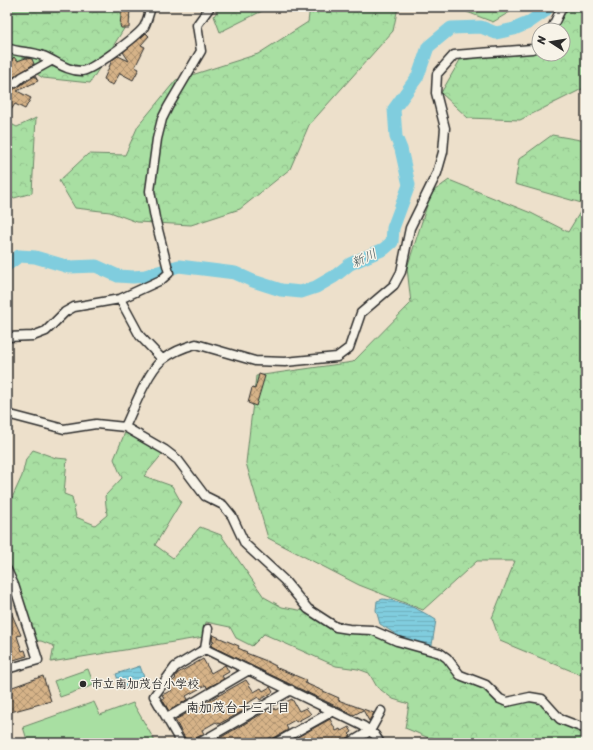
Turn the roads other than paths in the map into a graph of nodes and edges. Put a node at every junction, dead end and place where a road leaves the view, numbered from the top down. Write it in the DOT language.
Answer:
graph roads {
  1 [pos="151,7"];
  2 [pos="210,7"];
  3 [pos="562,7"];
  4 [pos="555,22"];
  5 [pos="531,49"];
  6 [pos="8,50"];
  7 [pos="51,61"];
  8 [pos="15,83"];
  9 [pos="120,299"];
  10 [pos="7,337"];
  11 [pos="162,359"];
  12 [pos="7,414"];
  13 [pos="125,428"];
  14 [pos="7,570"];
  15 [pos="208,630"];
  16 [pos="205,649"];
  17 [pos="7,669"];
  18 [pos="249,670"];
  19 [pos="291,690"];
  20 [pos="333,711"];
  21 [pos="381,711"];
  22 [pos="167,718"];
  23 [pos="586,728"];
  24 [pos="370,731"];
  25 [pos="181,743"];
  26 [pos="199,743"];
  27 [pos="276,743"];
  28 [pos="350,743"];
  29 [pos="380,743"];
  1 -- 7 [label="street"];
  2 -- 9 [label="street"];
  3 -- 4 [label="street"];
  5 -- 11 [label="street"];
  6 -- 7 [label="street"];
  7 -- 8 [label="street"];
  9 -- 10 [label="street"];
  9 -- 11 [label="street"];
  11 -- 13 [label="street"];
  12 -- 13 [label="street"];
  13 -- 23 [label="street"];
  14 -- 17 [label="street"];
  15 -- 16 [label="street"];
  16 -- 18 [label="street"];
  16 -- 22 [label="street"];
  18 -- 19 [label="street"];
  18 -- 22 [label="street"];
  19 -- 20 [label="street"];
  19 -- 26 [label="street"];
  20 -- 24 [label="street"];
  20 -- 27 [label="street"];
  21 -- 24 [label="street"];
  22 -- 25 [label="street"];
  24 -- 28 [label="street"];
  24 -- 29 [label="street"];
}
